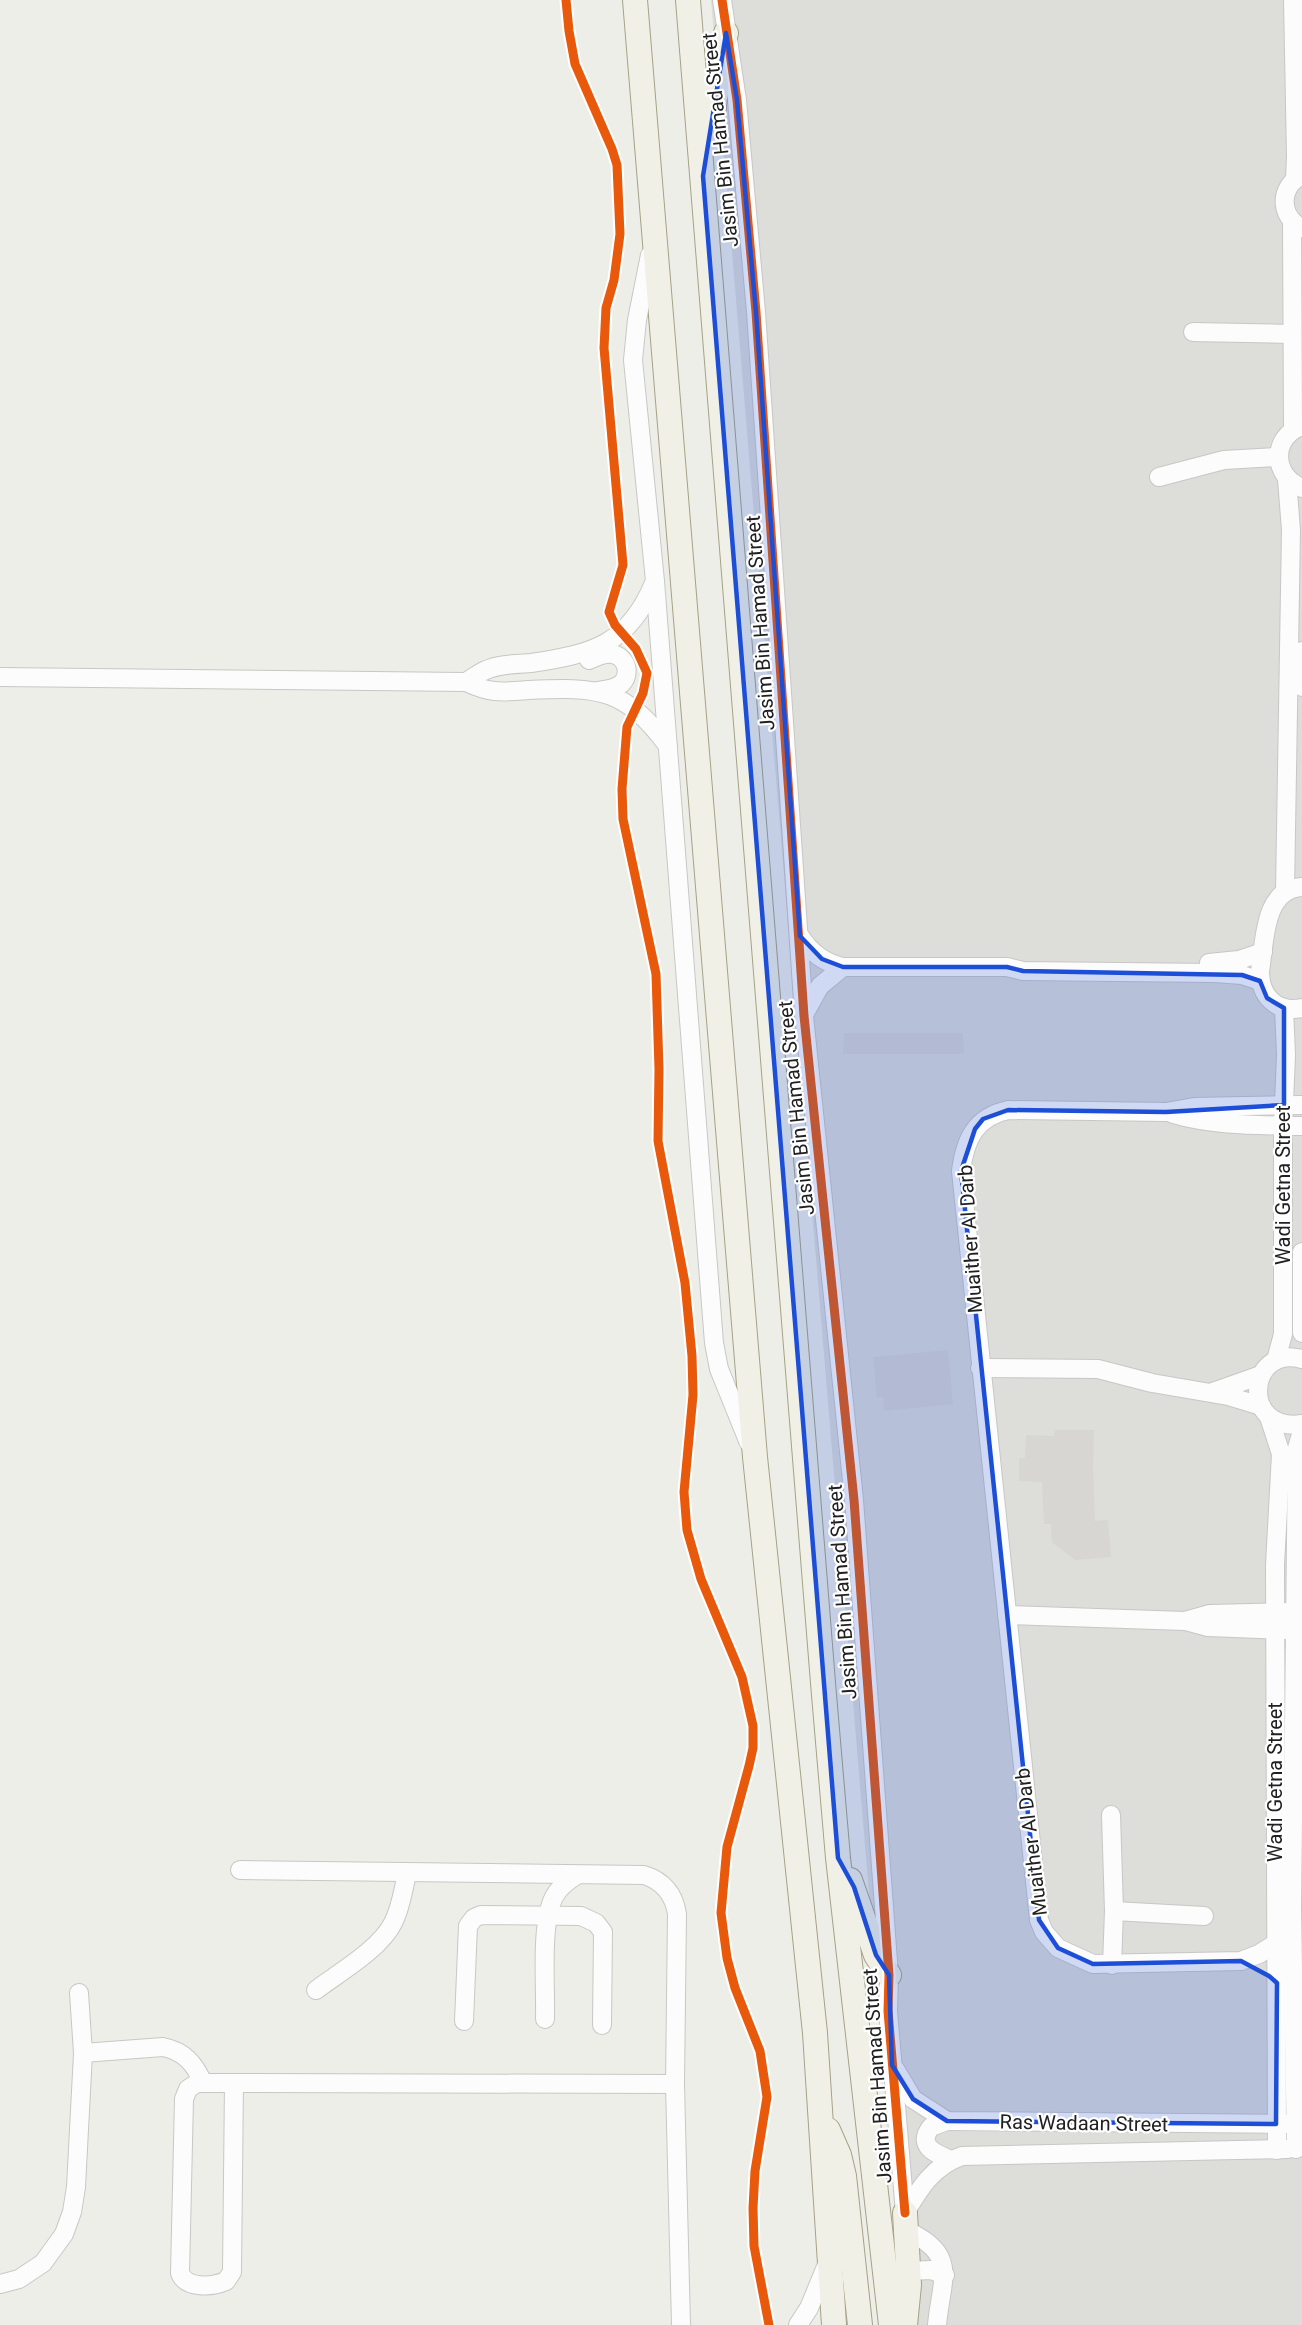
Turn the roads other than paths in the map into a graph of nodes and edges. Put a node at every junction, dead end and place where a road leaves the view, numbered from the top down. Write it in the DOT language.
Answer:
graph roads {
  1 [pos="635,0"];
  2 [pos="688,0"];
  3 [pos="722,0"];
  4 [pos="1293,0"];
  5 [pos="726,33"];
  6 [pos="703,176"];
  7 [pos="1298,177"];
  8 [pos="1297,226"];
  9 [pos="654,239"];
  10 [pos="1193,332"];
  11 [pos="1292,334"];
  12 [pos="1298,427"];
  13 [pos="1278,457"];
  14 [pos="1159,477"];
  15 [pos="1294,483"];
  16 [pos="655,581"];
  17 [pos="1302,651"];
  18 [pos="568,658"];
  19 [pos="0,677"];
  20 [pos="466,682"];
  21 [pos="1302,687"];
  22 [pos="598,692"];
  23 [pos="668,746"];
  24 [pos="1294,889"];
  25 [pos="800,936"];
  26 [pos="1263,952"];
  27 [pos="843,967"];
  28 [pos="1190,968"];
  29 [pos="1260,981"];
  30 [pos="1293,1008"];
  31 [pos="804,1016"];
  32 [pos="1293,1105"];
  33 [pos="1166,1112"];
  34 [pos="1283,1125"];
  35 [pos="1302,1126"];
  36 [pos="1302,1252"];
  37 [pos="1302,1333"];
  38 [pos="1302,1359"];
  39 [pos="1276,1360"];
  40 [pos="980,1368"];
  41 [pos="1262,1375"];
  42 [pos="1211,1392"];
  43 [pos="1265,1412"];
  44 [pos="1302,1424"];
  45 [pos="1302,1431"];
  46 [pos="755,1457"];
  47 [pos="1285,1612"];
  48 [pos="1007,1615"];
  49 [pos="1185,1621"];
  50 [pos="1275,1630"];
  51 [pos="1294,1630"];
  52 [pos="1111,1815"];
  53 [pos="1290,1845"];
  54 [pos="838,1858"];
  55 [pos="1290,1865"];
  56 [pos="240,1870"];
  57 [pos="407,1874"];
  58 [pos="577,1875"];
  59 [pos="1113,1911"];
  60 [pos="1204,1916"];
  61 [pos="546,1917"];
  62 [pos="1275,1944"];
  63 [pos="1241,1961"];
  64 [pos="1112,1965"];
  65 [pos="889,1975"];
  66 [pos="1277,1983"];
  67 [pos="316,1990"];
  68 [pos="80,1992"];
  69 [pos="545,2019"];
  70 [pos="464,2021"];
  71 [pos="602,2025"];
  72 [pos="83,2053"];
  73 [pos="892,2065"];
  74 [pos="203,2083"];
  75 [pos="234,2083"];
  76 [pos="675,2084"];
  77 [pos="820,2115"];
  78 [pos="947,2121"];
  79 [pos="1276,2124"];
  80 [pos="1299,2124"];
  81 [pos="1299,2149"];
  82 [pos="1277,2150"];
  83 [pos="951,2160"];
  84 [pos="905,2222"];
  85 [pos="830,2258"];
  86 [pos="908,2271"];
  87 [pos="945,2276"];
  88 [pos="0,2284"];
  89 [pos="681,2325"];
  90 [pos="798,2325"];
  91 [pos="834,2325"];
  92 [pos="860,2325"];
  93 [pos="891,2325"];
  94 [pos="905,2325"];
  95 [pos="937,2325"];
  1 -- 9 [label="main road"];
  2 -- 6 [label="main road, Jasim Bin Hamad Street"];
  3 -- 5 [label="street, Jasim Bin Hamad Street"];
  4 -- 7 [label="street"];
  5 -- 6 [label="main road"];
  5 -- 25 [label="street, Jasim Bin Hamad Street"];
  6 -- 54 [label="main road, Jasim Bin Hamad Street"];
  7 -- 8 [label="street"];
  8 -- 11 [label="street"];
  9 -- 16 [label="street"];
  9 -- 46 [label="main road"];
  10 -- 11 [label="street"];
  11 -- 12 [label="street"];
  12 -- 13 [label="street"];
  13 -- 14 [label="street"];
  13 -- 15 [label="street"];
  15 -- 24 [label="street"];
  16 -- 18 [label="street"];
  16 -- 23 [label="street"];
  17 -- 21 [label="street"];
  18 -- 20 [label="street"];
  18 -- 22 [label="street"];
  19 -- 20 [label="street"];
  20 -- 22 [label="street"];
  22 -- 23 [label="street"];
  23 -- 46 [label="street"];
  24 -- 26 [label="street"];
  25 -- 27 [label="street"];
  25 -- 31 [label="street, Jasim Bin Hamad Street"];
  26 -- 28 [label="street"];
  26 -- 29 [label="street"];
  27 -- 28 [label="street"];
  27 -- 31 [label="street"];
  28 -- 29 [label="street"];
  29 -- 30 [label="street"];
  30 -- 32 [label="street, Wadi Getna Street"];
  31 -- 65 [label="street, Jasim Bin Hamad Street"];
  32 -- 33 [label="street, Muaither Al Darb"];
  32 -- 34 [label="street, Wadi Getna Street"];
  33 -- 34 [label="street, Muaither Al Darb"];
  33 -- 40 [label="street, Muaither Al Darb"];
  34 -- 35 [label="street, Muaither Al Darb"];
  34 -- 39 [label="street, Wadi Getna Street"];
  36 -- 37 [label="street, Wadi Getna Street"];
  38 -- 39 [label="street"];
  39 -- 41 [label="street"];
  40 -- 42 [label="street"];
  40 -- 48 [label="street, Muaither Al Darb"];
  41 -- 42 [label="street"];
  41 -- 43 [label="street, Wadi Getna Street"];
  42 -- 43 [label="street"];
  43 -- 44 [label="street"];
  43 -- 47 [label="street, Wadi Getna Street"];
  45 -- 47 [label="street, Wadi Getna Street"];
  46 -- 77 [label="main road"];
  47 -- 49 [label="street"];
  47 -- 50 [label="street, Wadi Getna Street"];
  47 -- 51 [label="street, Wadi Getna Street"];
  48 -- 49 [label="street"];
  48 -- 64 [label="street, Muaither Al Darb"];
  49 -- 50 [label="street"];
  50 -- 51 [label="street"];
  50 -- 53 [label="street, Wadi Getna Street"];
  51 -- 53 [label="street, Wadi Getna Street"];
  52 -- 59 [label="street"];
  53 -- 55 [label="street, Wadi Getna Street"];
  54 -- 65 [label="main road"];
  54 -- 93 [label="main road, Jasim Bin Hamad Street"];
  55 -- 62 [label="street, Wadi Getna Street"];
  55 -- 80 [label="street, Wadi Getna Street"];
  56 -- 57 [label="street"];
  57 -- 58 [label="street"];
  57 -- 67 [label="street"];
  58 -- 61 [label="street"];
  58 -- 76 [label="street"];
  59 -- 60 [label="street"];
  59 -- 64 [label="street"];
  61 -- 69 [label="street"];
  61 -- 70 [label="street"];
  61 -- 71 [label="street"];
  62 -- 63 [label="street, Muaither Al Darb"];
  62 -- 66 [label="street, Wadi Getna Street"];
  63 -- 64 [label="street, Muaither Al Darb"];
  63 -- 66 [label="street, Muaither Al Darb"];
  65 -- 73 [label="street, Jasim Bin Hamad Street"];
  66 -- 79 [label="street, Wadi Getna Street"];
  68 -- 72 [label="street"];
  72 -- 74 [label="street"];
  72 -- 88 [label="street"];
  73 -- 78 [label="street"];
  73 -- 84 [label="street, Jasim Bin Hamad Street"];
  74 -- 75 [label="street"];
  74 -- 75 [label="street"];
  75 -- 76 [label="street"];
  76 -- 89 [label="street"];
  77 -- 85 [label="main road"];
  77 -- 92 [label="main road"];
  78 -- 79 [label="street, Ras Wadaan Street"];
  78 -- 83 [label="street"];
  79 -- 80 [label="street, Ras Wadaan Street"];
  79 -- 82 [label="street, Wadi Getna Street"];
  80 -- 81 [label="street, Wadi Getna Street"];
  81 -- 82 [label="street, Ras Wadaan Street"];
  82 -- 83 [label="street, Ras Wadaan Street"];
  83 -- 84 [label="street"];
  84 -- 86 [label="main road"];
  84 -- 87 [label="street"];
  85 -- 90 [label="street"];
  85 -- 91 [label="main road"];
  86 -- 87 [label="street"];
  86 -- 94 [label="main road"];
  87 -- 95 [label="street"];
}
